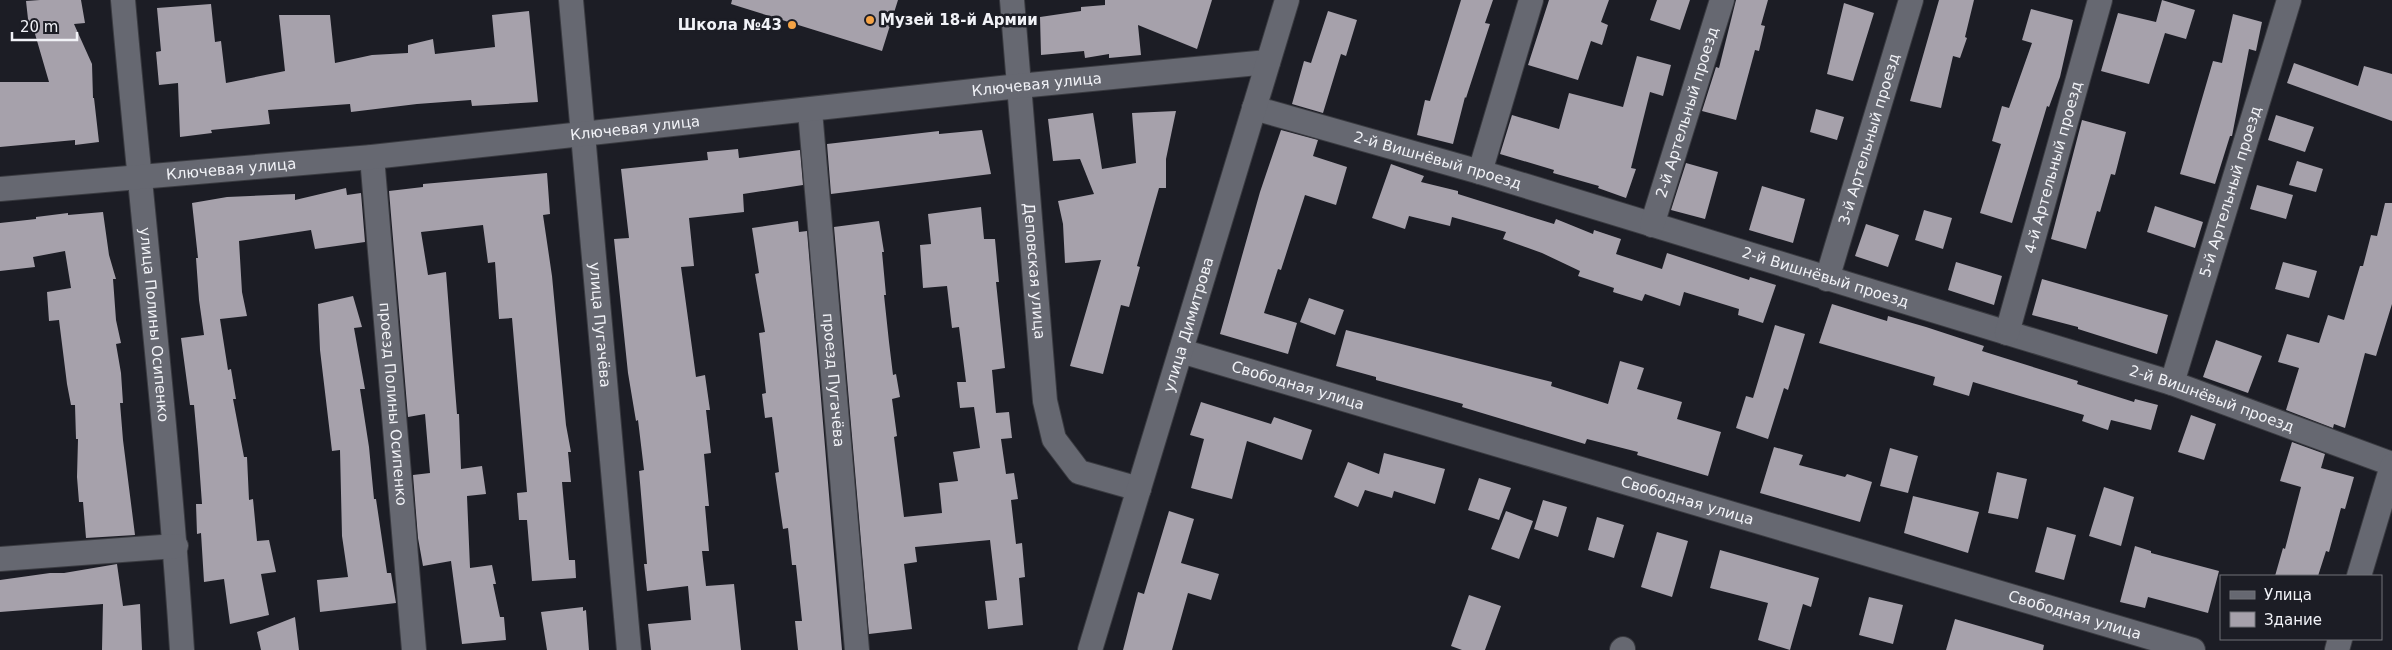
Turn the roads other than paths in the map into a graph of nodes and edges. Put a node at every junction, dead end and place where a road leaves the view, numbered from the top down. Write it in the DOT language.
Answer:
graph roads {
  1 [pos="124,0"];
  2 [pos="571,0"];
  3 [pos="1012,0"];
  4 [pos="1287,0"];
  5 [pos="1531,0"];
  6 [pos="1722,0"];
  7 [pos="1911,0"];
  8 [pos="2100,0"];
  9 [pos="2289,0"];
  10 [pos="1268,62"];
  11 [pos="1019,86"];
  12 [pos="1254,108"];
  13 [pos="810,111"];
  14 [pos="584,134"];
  15 [pos="372,157"];
  16 [pos="1480,172"];
  17 [pos="138,176"];
  18 [pos="0,189"];
  19 [pos="1652,224"];
  20 [pos="1827,279"];
  21 [pos="2007,333"];
  22 [pos="1182,351"];
  23 [pos="2172,384"];
  24 [pos="2392,465"];
  25 [pos="1139,489"];
  26 [pos="176,546"];
  27 [pos="0,559"];
  28 [pos="2359,575"];
  29 [pos="182,650"];
  30 [pos="414,650"];
  31 [pos="629,650"];
  32 [pos="857,650"];
  33 [pos="1090,650"];
  34 [pos="2194,650"];
  1 -- 17 [label="street, улица Полины Осипенко"];
  2 -- 14 [label="street, улица Пугачёва"];
  3 -- 11 [label="street, Деповская улица"];
  4 -- 10 [label="street, улица Димитрова"];
  5 -- 16 [label="street"];
  6 -- 19 [label="street, 2-й Артельный проезд"];
  7 -- 20 [label="street, 3-й Артельный проезд"];
  8 -- 21 [label="street, 4-й Артельный проезд"];
  9 -- 23 [label="street, 5-й Артельный проезд"];
  10 -- 11 [label="street, Ключевая улица"];
  10 -- 12 [label="street, улица Димитрова"];
  11 -- 13 [label="street, Ключевая улица"];
  11 -- 25 [label="street, Деповская улица"];
  12 -- 16 [label="street, 2-й Вишнёвый проезд"];
  12 -- 22 [label="street, улица Димитрова"];
  13 -- 14 [label="street, Ключевая улица"];
  13 -- 32 [label="street, проезд Пугачёва"];
  14 -- 15 [label="street, Ключевая улица"];
  14 -- 31 [label="street, улица Пугачёва"];
  15 -- 17 [label="street, Ключевая улица"];
  15 -- 30 [label="street, проезд Полины Осипенко"];
  16 -- 19 [label="street, 2-й Вишнёвый проезд"];
  17 -- 18 [label="street, Ключевая улица"];
  17 -- 26 [label="street, улица Полины Осипенко"];
  19 -- 20 [label="street, 2-й Вишнёвый проезд"];
  20 -- 21 [label="street, 2-й Вишнёвый проезд"];
  21 -- 23 [label="street, 2-й Вишнёвый проезд"];
  22 -- 25 [label="street, улица Димитрова"];
  22 -- 34 [label="street, Свободная улица"];
  23 -- 24 [label="street, 2-й Вишнёвый проезд"];
  24 -- 28 [label="street"];
  25 -- 33 [label="street, улица Димитрова"];
  26 -- 27 [label="street"];
  26 -- 29 [label="street, улица Полины Осипенко"];
}
